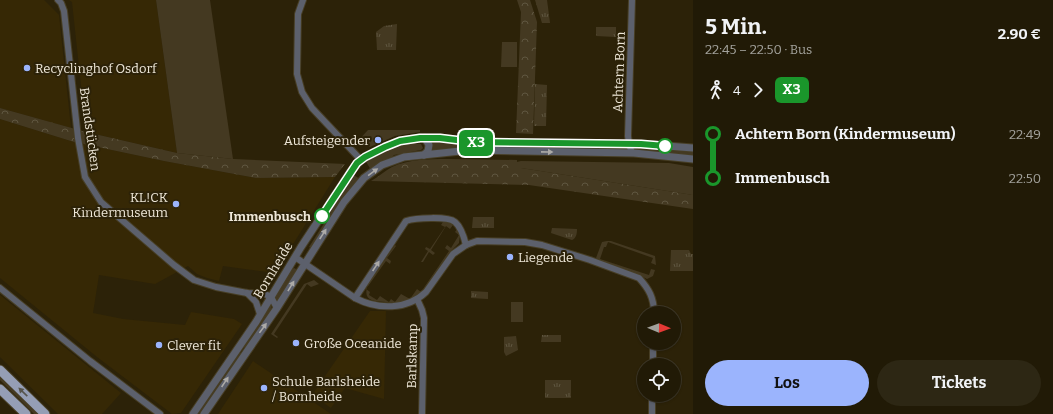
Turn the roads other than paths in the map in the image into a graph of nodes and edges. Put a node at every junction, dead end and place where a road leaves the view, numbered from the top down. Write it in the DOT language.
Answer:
graph roads {
  1 [pos="58,0"];
  2 [pos="303,0"];
  3 [pos="632,0"];
  4 [pos="425,138"];
  5 [pos="629,144"];
  6 [pos="693,148"];
  7 [pos="590,153"];
  8 [pos="632,153"];
  9 [pos="424,155"];
  10 [pos="693,159"];
  11 [pos="360,160"];
  12 [pos="466,244"];
  13 [pos="295,257"];
  14 [pos="304,264"];
  15 [pos="0,288"];
  16 [pos="247,293"];
  17 [pos="271,297"];
  18 [pos="355,298"];
  19 [pos="417,299"];
  20 [pos="654,306"];
  21 [pos="277,308"];
  22 [pos="260,314"];
  23 [pos="0,370"];
  24 [pos="0,389"];
  25 [pos="652,402"];
  26 [pos="26,414"];
  27 [pos="45,414"];
  28 [pos="160,414"];
  29 [pos="193,414"];
  30 [pos="204,414"];
  31 [pos="422,414"];
  32 [pos="652,414"];
  1 -- 16 [label="street, Brandstücken"];
  2 -- 11 [label="street"];
  3 -- 5 [label="street, Achtern Born"];
  4 -- 5 [label="street, Bornheide"];
  4 -- 9 [label="street"];
  4 -- 11 [label="street, Bornheide"];
  5 -- 6 [label="street, Bornheide"];
  5 -- 7 [label="street"];
  5 -- 8 [label="street, Achtern Born"];
  7 -- 8 [label="street, Bornheide"];
  9 -- 7 [label="street, Bornheide, one-way"];
  8 -- 10 [label="street, Bornheide"];
  14 -- 9 [label="street, Bornheide, one-way"];
  11 -- 13 [label="street, Bornheide"];
  18 -- 12 [label="street, one-way"];
  12 -- 19 [label="street"];
  12 -- 20 [label="street"];
  13 -- 14 [label="street"];
  13 -- 17 [label="street, Bornheide"];
  14 -- 18 [label="street"];
  21 -- 14 [label="street, Bornheide, one-way"];
  15 -- 28 [label="street"];
  16 -- 17 [label="street, Brandstücken"];
  16 -- 22 [label="street"];
  17 -- 21 [label="street"];
  17 -- 22 [label="street, Bornheide"];
  18 -- 19 [label="street"];
  19 -- 31 [label="street, Barlskamp"];
  30 -- 21 [label="street, Bornheide, one-way"];
  22 -- 29 [label="street, Bornheide"];
  27 -- 23 [label="main road, one-way"];
  24 -- 26 [label="main road"];
  25 -- 32 [label="street"];
}
